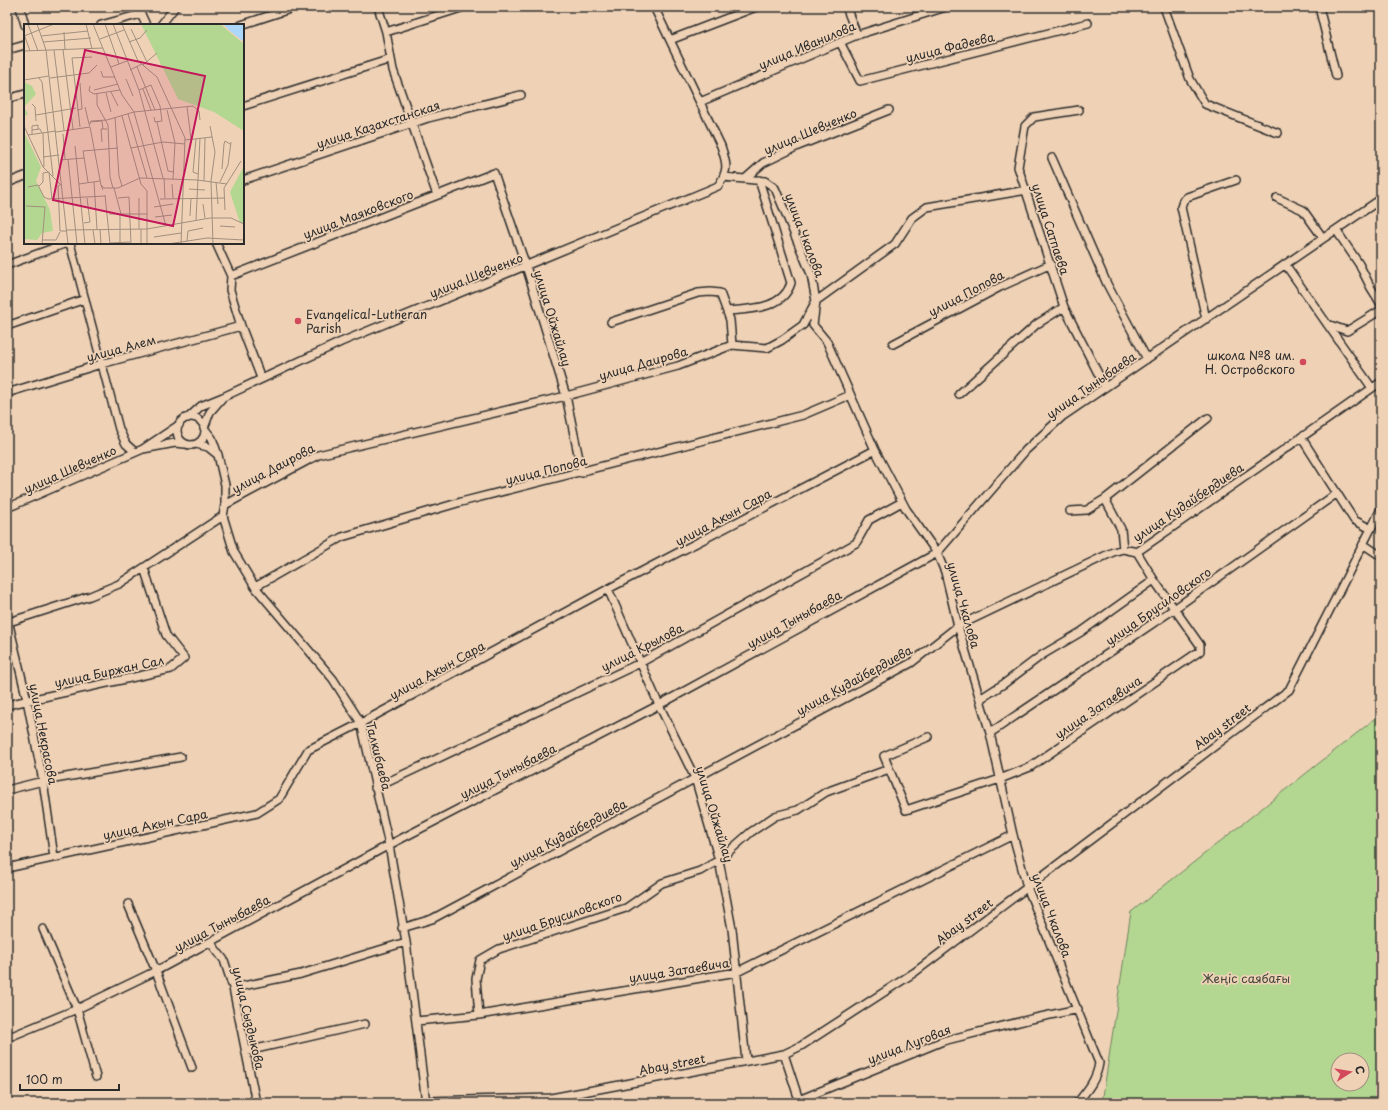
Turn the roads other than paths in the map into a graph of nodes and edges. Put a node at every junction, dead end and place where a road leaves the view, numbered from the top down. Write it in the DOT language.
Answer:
graph roads {
  1 [pos="20,7"];
  2 [pos="175,7"];
  3 [pos="296,7"];
  4 [pos="378,7"];
  5 [pos="464,7"];
  6 [pos="654,7"];
  7 [pos="756,7"];
  8 [pos="846,7"];
  9 [pos="946,7"];
  10 [pos="1164,7"];
  11 [pos="1319,7"];
  12 [pos="1088,23"];
  13 [pos="25,24"];
  14 [pos="105,24"];
  15 [pos="146,24"];
  16 [pos="162,24"];
  17 [pos="244,24"];
  18 [pos="386,32"];
  19 [pos="856,35"];
  20 [pos="670,40"];
  21 [pos="840,42"];
  22 [pos="24,45"];
  23 [pos="7,50"];
  24 [pos="391,59"];
  25 [pos="1336,76"];
  26 [pos="24,94"];
  27 [pos="521,95"];
  28 [pos="7,99"];
  29 [pos="700,102"];
  30 [pos="244,106"];
  31 [pos="889,110"];
  32 [pos="1079,110"];
  33 [pos="412,124"];
  34 [pos="1278,133"];
  35 [pos="1052,158"];
  36 [pos="494,172"];
  37 [pos="24,176"];
  38 [pos="724,177"];
  39 [pos="745,179"];
  40 [pos="244,180"];
  41 [pos="759,180"];
  42 [pos="1236,180"];
  43 [pos="7,183"];
  44 [pos="1027,190"];
  45 [pos="437,195"];
  46 [pos="1277,198"];
  47 [pos="1381,199"];
  48 [pos="1336,230"];
  49 [pos="1323,238"];
  50 [pos="66,244"];
  51 [pos="69,244"];
  52 [pos="216,244"];
  53 [pos="1051,264"];
  54 [pos="1285,264"];
  55 [pos="7,266"];
  56 [pos="526,266"];
  57 [pos="231,276"];
  58 [pos="86,298"];
  59 [pos="816,301"];
  60 [pos="1381,304"];
  61 [pos="1064,307"];
  62 [pos="1381,310"];
  63 [pos="728,311"];
  64 [pos="1206,319"];
  65 [pos="611,322"];
  66 [pos="1327,324"];
  67 [pos="7,326"];
  68 [pos="241,326"];
  69 [pos="893,344"];
  70 [pos="732,345"];
  71 [pos="1147,359"];
  72 [pos="101,364"];
  73 [pos="262,378"];
  74 [pos="1381,382"];
  75 [pos="1105,387"];
  76 [pos="1372,388"];
  77 [pos="7,393"];
  78 [pos="959,394"];
  79 [pos="850,395"];
  80 [pos="566,396"];
  81 [pos="222,397"];
  82 [pos="188,418"];
  83 [pos="1208,418"];
  84 [pos="179,425"];
  85 [pos="204,428"];
  86 [pos="1301,437"];
  87 [pos="186,444"];
  88 [pos="196,444"];
  89 [pos="143,449"];
  90 [pos="875,450"];
  91 [pos="135,452"];
  92 [pos="218,455"];
  93 [pos="582,473"];
  94 [pos="1336,494"];
  95 [pos="1105,499"];
  96 [pos="902,502"];
  97 [pos="225,505"];
  98 [pos="7,508"];
  99 [pos="1381,510"];
  100 [pos="1070,511"];
  101 [pos="223,516"];
  102 [pos="1371,529"];
  103 [pos="1364,544"];
  104 [pos="1122,549"];
  105 [pos="1137,552"];
  106 [pos="937,553"];
  107 [pos="1381,556"];
  108 [pos="144,568"];
  109 [pos="1154,580"];
  110 [pos="256,587"];
  111 [pos="608,589"];
  112 [pos="1174,609"];
  113 [pos="8,618"];
  114 [pos="958,626"];
  115 [pos="640,663"];
  116 [pos="980,699"];
  117 [pos="27,700"];
  118 [pos="7,705"];
  119 [pos="659,705"];
  120 [pos="361,724"];
  121 [pos="990,733"];
  122 [pos="928,737"];
  123 [pos="181,757"];
  124 [pos="889,769"];
  125 [pos="695,778"];
  126 [pos="1000,779"];
  127 [pos="43,781"];
  128 [pos="375,788"];
  129 [pos="7,790"];
  130 [pos="1012,835"];
  131 [pos="389,845"];
  132 [pos="54,857"];
  133 [pos="719,860"];
  134 [pos="7,868"];
  135 [pos="1027,887"];
  136 [pos="128,904"];
  137 [pos="402,928"];
  138 [pos="43,929"];
  139 [pos="210,942"];
  140 [pos="406,942"];
  141 [pos="156,971"];
  142 [pos="737,972"];
  143 [pos="233,988"];
  144 [pos="77,1009"];
  145 [pos="1078,1009"];
  146 [pos="479,1015"];
  147 [pos="416,1021"];
  148 [pos="365,1024"];
  149 [pos="7,1038"];
  150 [pos="247,1051"];
  151 [pos="784,1054"];
  152 [pos="746,1061"];
  153 [pos="192,1068"];
  154 [pos="96,1077"];
  155 [pos="425,1102"];
  156 [pos="799,1102"];
  157 [pos="256,1103"];
  158 [pos="411,1103"];
  159 [pos="1077,1103"];
  1 -- 13 [label="street"];
  2 -- 16 [label="street"];
  3 -- 17 [label="street"];
  4 -- 18 [label="street"];
  5 -- 18 [label="street"];
  6 -- 20 [label="street"];
  7 -- 20 [label="street"];
  8 -- 19 [label="street"];
  9 -- 19 [label="street, улица Иванилова"];
  10 -- 34 [label="street"];
  11 -- 25 [label="street"];
  12 -- 21 [label="street, улица Фадеева"];
  14 -- 15 [label="street"];
  18 -- 24 [label="street"];
  19 -- 21 [label="street, улица Иванилова"];
  20 -- 29 [label="street"];
  21 -- 29 [label="street, улица Иванилова"];
  22 -- 23 [label="street"];
  24 -- 30 [label="street"];
  24 -- 33 [label="street"];
  26 -- 28 [label="street"];
  27 -- 33 [label="street, улица Казахстанская"];
  29 -- 38 [label="street"];
  31 -- 39 [label="street, улица Шевченко"];
  32 -- 44 [label="street, улица Сатпаева"];
  33 -- 40 [label="street, улица Казахстанская"];
  33 -- 45 [label="street"];
  35 -- 71 [label="street, улица Сатпаева"];
  36 -- 45 [label="street, улица Маяковского"];
  36 -- 56 [label="street, улица Ойжайлау"];
  37 -- 43 [label="street"];
  38 -- 39 [label="street, улица Чкалова"];
  38 -- 56 [label="street, улица Шевченко"];
  39 -- 41 [label="street, улица Чкалова"];
  41 -- 59 [label="street, улица Чкалова"];
  41 -- 63 [label="street"];
  42 -- 64 [label="street"];
  44 -- 53 [label="street, улица Сатпаева"];
  44 -- 59 [label="street, улица Даирова"];
  45 -- 57 [label="street, улица Маяковского"];
  46 -- 49 [label="street"];
  47 -- 48 [label="street, улица Тыныбаева"];
  48 -- 49 [label="street, улица Тыныбаева"];
  48 -- 60 [label="street"];
  49 -- 54 [label="street, улица Тыныбаева"];
  50 -- 55 [label="street"];
  51 -- 58 [label="street"];
  52 -- 57 [label="street"];
  53 -- 61 [label="street, улица Сатпаева"];
  53 -- 69 [label="street, улица Попова"];
  54 -- 64 [label="street, улица Тыныбаева"];
  54 -- 66 [label="street"];
  56 -- 73 [label="street, улица Шевченко"];
  56 -- 80 [label="street, улица Ойжайлау"];
  57 -- 68 [label="street"];
  58 -- 67 [label="street"];
  58 -- 72 [label="street"];
  59 -- 70 [label="street, улица Даирова"];
  59 -- 79 [label="street, улица Чкалова"];
  61 -- 75 [label="street, улица Сатпаева"];
  61 -- 78 [label="street"];
  62 -- 66 [label="street"];
  63 -- 65 [label="street"];
  63 -- 70 [label="street"];
  64 -- 71 [label="street, улица Тыныбаева"];
  66 -- 76 [label="street"];
  68 -- 72 [label="street, улица Алем"];
  68 -- 73 [label="street"];
  70 -- 80 [label="street, улица Даирова"];
  71 -- 75 [label="street, улица Тыныбаева"];
  72 -- 77 [label="street, улица Алем"];
  72 -- 91 [label="street"];
  73 -- 81 [label="street, улица Шевченко"];
  74 -- 76 [label="street, улица Кудайбердиева"];
  75 -- 106 [label="street, улица Тыныбаева"];
  76 -- 86 [label="street, улица Кудайбердиева"];
  79 -- 90 [label="street, улица Чкалова"];
  79 -- 93 [label="street, улица Попова"];
  80 -- 93 [label="street, улица Ойжайлау"];
  80 -- 97 [label="street, улица Даирова"];
  81 -- 82 [label="street, улица Шевченко"];
  81 -- 85 [label="street"];
  82 -- 84 [label="street"];
  82 -- 85 [label="street"];
  83 -- 95 [label="street"];
  84 -- 87 [label="street"];
  84 -- 89 [label="street"];
  85 -- 88 [label="street"];
  85 -- 92 [label="street, Талкибаева"];
  86 -- 94 [label="street"];
  86 -- 105 [label="street, улица Кудайбердиева"];
  87 -- 88 [label="street"];
  87 -- 89 [label="street"];
  88 -- 92 [label="street"];
  89 -- 91 [label="street, улица Шевченко"];
  90 -- 96 [label="street, улица Чкалова"];
  90 -- 111 [label="street, улица Акын Сара"];
  91 -- 98 [label="street, улица Шевченко"];
  92 -- 97 [label="street, Талкибаева"];
  93 -- 110 [label="street, улица Попова"];
  94 -- 102 [label="street"];
  94 -- 112 [label="street, улица Брусиловского"];
  95 -- 100 [label="street"];
  95 -- 104 [label="street"];
  96 -- 106 [label="street, улица Чкалова"];
  96 -- 115 [label="street, улица Крылова"];
  97 -- 101 [label="street, Талкибаева"];
  99 -- 102 [label="street, Abay street"];
  101 -- 108 [label="street"];
  101 -- 110 [label="street, Талкибаева"];
  102 -- 103 [label="street, Abay street"];
  103 -- 107 [label="street"];
  103 -- 135 [label="street, Abay street"];
  104 -- 105 [label="street, улица Кудайбердиева"];
  104 -- 114 [label="street, улица Кудайбердиева"];
  105 -- 109 [label="street"];
  106 -- 114 [label="street, улица Чкалова"];
  106 -- 119 [label="street, улица Тыныбаева"];
  108 -- 113 [label="street"];
  108 -- 117 [label="street, улица Биржан Сал"];
  109 -- 112 [label="street"];
  109 -- 116 [label="street"];
  110 -- 120 [label="street, Талкибаева"];
  111 -- 115 [label="street, улица Ойжайлау"];
  111 -- 120 [label="street, улица Акын Сара"];
  112 -- 121 [label="street, улица Брусиловского"];
  112 -- 126 [label="street, улица Затаевича"];
  113 -- 117 [label="street, улица Некрасова"];
  114 -- 116 [label="street, улица Чкалова"];
  114 -- 125 [label="street, улица Кудайбердиева"];
  115 -- 119 [label="street, улица Ойжайлау"];
  115 -- 128 [label="street, улица Крылова"];
  116 -- 121 [label="street, улица Чкалова"];
  117 -- 118 [label="street, улица Биржан Сал"];
  117 -- 127 [label="street, улица Некрасова"];
  119 -- 125 [label="street, улица Ойжайлау"];
  119 -- 131 [label="street, улица Тыныбаева"];
  120 -- 128 [label="street, Талкибаева"];
  120 -- 132 [label="street, улица Акын Сара"];
  121 -- 126 [label="street, улица Чкалова"];
  122 -- 124 [label="street"];
  123 -- 127 [label="street"];
  124 -- 126 [label="street"];
  124 -- 133 [label="street, улица Брусиловского"];
  125 -- 133 [label="street, улица Ойжайлау"];
  125 -- 137 [label="street, улица Кудайбердиева"];
  126 -- 130 [label="street, улица Чкалова"];
  127 -- 129 [label="street"];
  127 -- 132 [label="street, улица Некрасова"];
  128 -- 131 [label="street, Талкибаева"];
  130 -- 135 [label="street, улица Чкалова"];
  130 -- 142 [label="street, улица Затаевича"];
  131 -- 137 [label="street, Талкибаева"];
  131 -- 139 [label="street, улица Тыныбаева"];
  132 -- 134 [label="street, улица Акын Сара"];
  133 -- 142 [label="street, улица Ойжайлау"];
  133 -- 146 [label="street, улица Брусиловского"];
  135 -- 145 [label="street, улица Чкалова"];
  135 -- 151 [label="street, Abay street"];
  136 -- 141 [label="street"];
  137 -- 140 [label="street, Талкибаева"];
  138 -- 144 [label="street"];
  139 -- 141 [label="street, улица Тыныбаева"];
  139 -- 143 [label="street, улица Сыздыкова"];
  140 -- 143 [label="street"];
  140 -- 147 [label="street, Талкибаева"];
  141 -- 144 [label="street, улица Тыныбаева"];
  141 -- 153 [label="street"];
  142 -- 146 [label="street, улица Затаевича"];
  142 -- 152 [label="street, улица Ойжайлау"];
  143 -- 150 [label="street, улица Сыздыкова"];
  144 -- 149 [label="street, улица Тыныбаева"];
  144 -- 154 [label="street"];
  145 -- 156 [label="street, улица Луговая"];
  145 -- 159 [label="street, улица Чкалова"];
  146 -- 147 [label="street, улица Затаевича"];
  147 -- 155 [label="street, Талкибаева"];
  148 -- 150 [label="street"];
  150 -- 157 [label="street, улица Сыздыкова"];
  151 -- 152 [label="street, Abay street"];
  151 -- 156 [label="street"];
  152 -- 155 [label="street, Abay street"];
  155 -- 158 [label="street, Abay street"];
}
